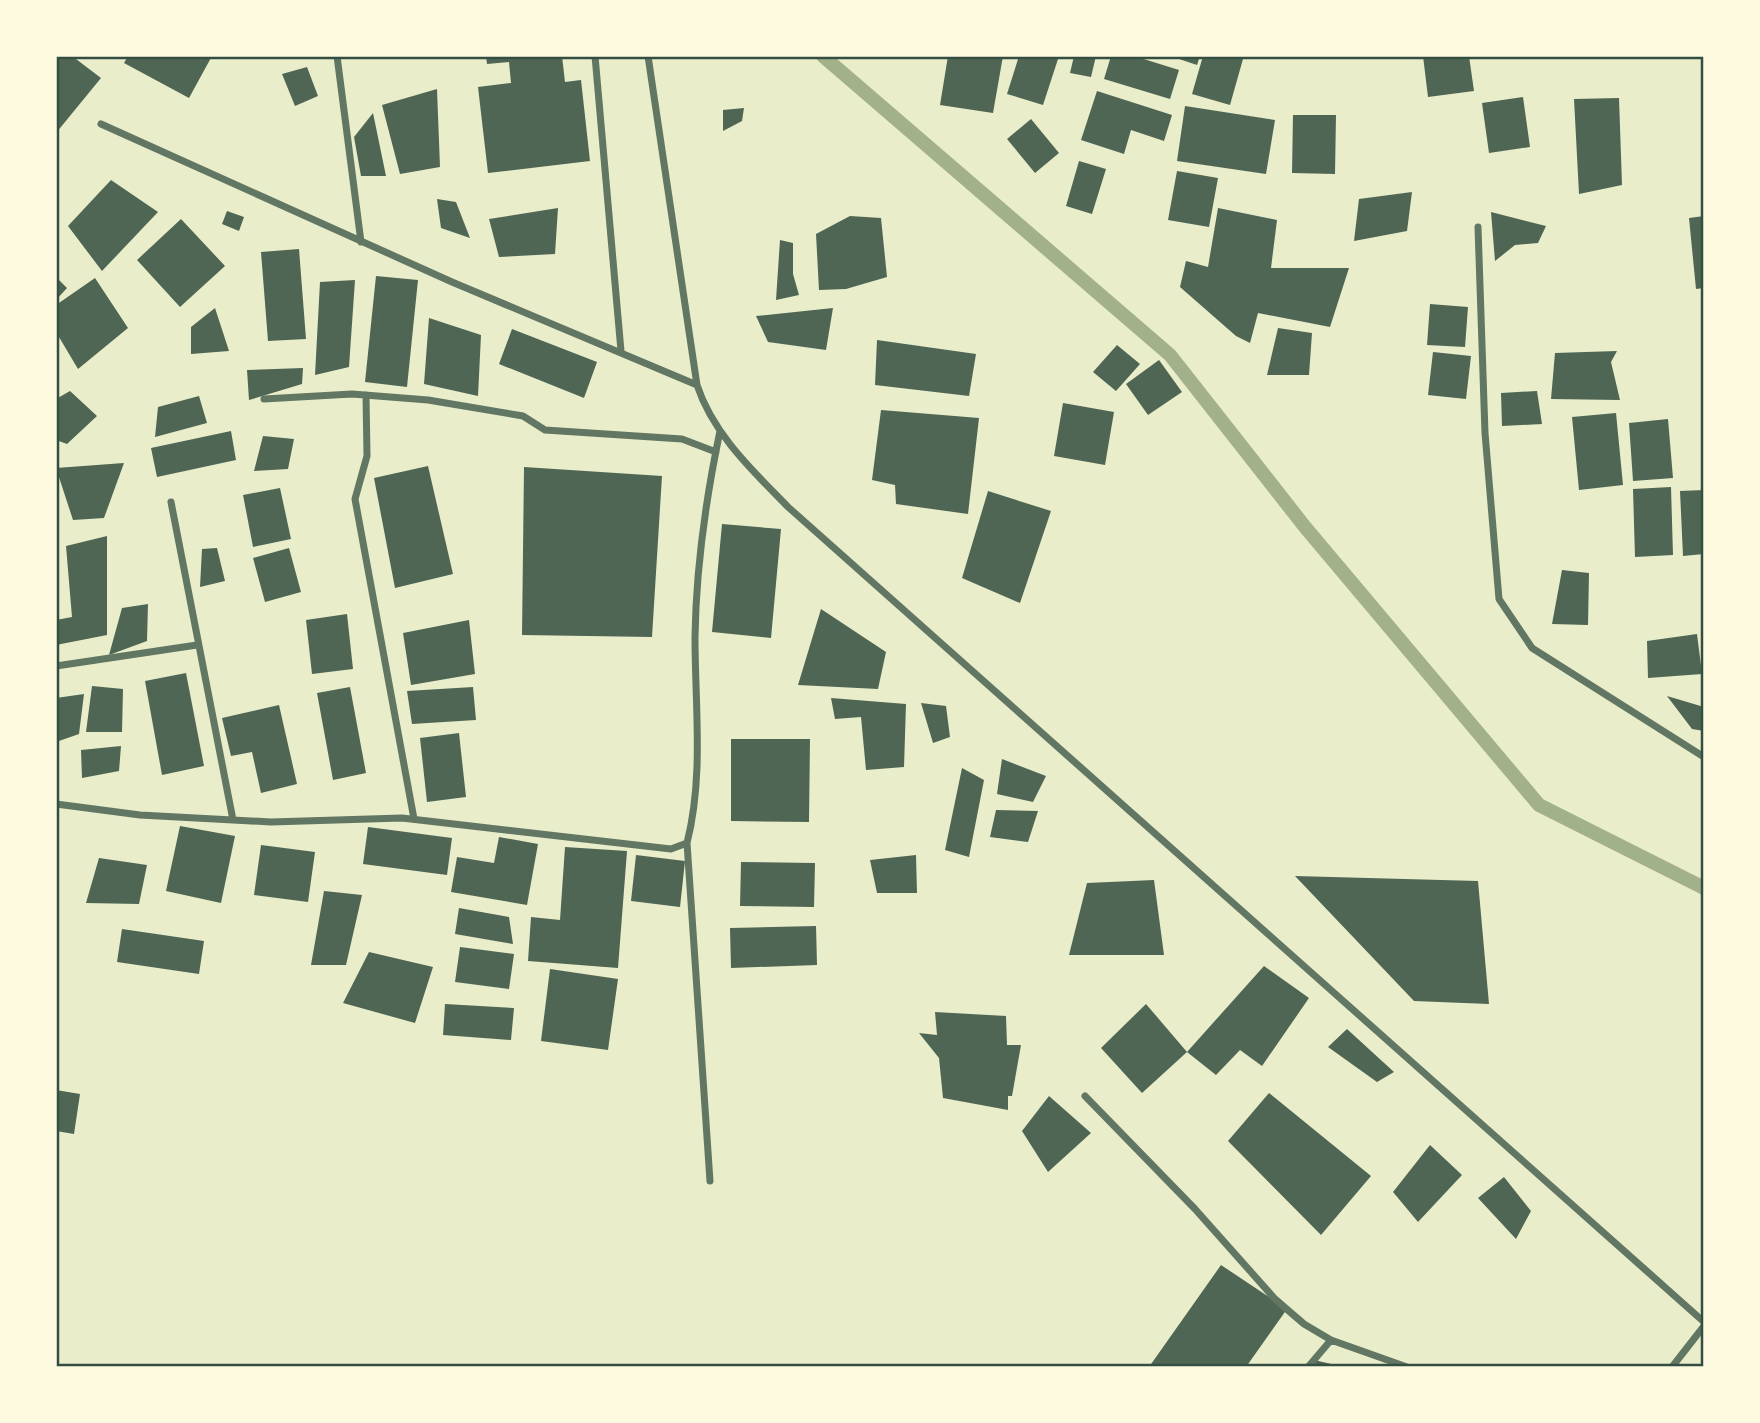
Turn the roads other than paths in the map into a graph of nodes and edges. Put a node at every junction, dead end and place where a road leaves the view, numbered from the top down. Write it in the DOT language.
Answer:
graph roads {
  1 [pos="337,56"];
  2 [pos="595,56"];
  3 [pos="648,56"];
  4 [pos="101,124"];
  5 [pos="1478,227"];
  6 [pos="361,242"];
  7 [pos="621,351"];
  8 [pos="698,385"];
  9 [pos="366,395"];
  10 [pos="264,400"];
  11 [pos="720,431"];
  12 [pos="716,452"];
  13 [pos="171,502"];
  14 [pos="197,645"];
  15 [pos="56,666"];
  16 [pos="1704,757"];
  17 [pos="56,804"];
  18 [pos="414,819"];
  19 [pos="233,820"];
  20 [pos="687,843"];
  21 [pos="1085,1096"];
  22 [pos="710,1181"];
  23 [pos="1704,1324"];
  24 [pos="1331,1340"];
  25 [pos="1308,1367"];
  26 [pos="1407,1367"];
  27 [pos="1672,1367"];
  1 -- 6 [label="street"];
  2 -- 7 [label="street"];
  3 -- 8 [label="street"];
  4 -- 6 [label="street"];
  5 -- 16 [label="street"];
  6 -- 7 [label="street"];
  7 -- 8 [label="street"];
  8 -- 11 [label="street"];
  9 -- 10 [label="street"];
  9 -- 12 [label="street"];
  9 -- 18 [label="street"];
  11 -- 12 [label="street"];
  11 -- 23 [label="street"];
  12 -- 20 [label="street"];
  13 -- 14 [label="street"];
  14 -- 15 [label="street"];
  14 -- 19 [label="street"];
  17 -- 19 [label="street"];
  18 -- 19 [label="street"];
  18 -- 20 [label="street"];
  20 -- 22 [label="street"];
  21 -- 24 [label="street"];
  23 -- 27 [label="street"];
  24 -- 25 [label="street"];
  24 -- 26 [label="street"];
}
